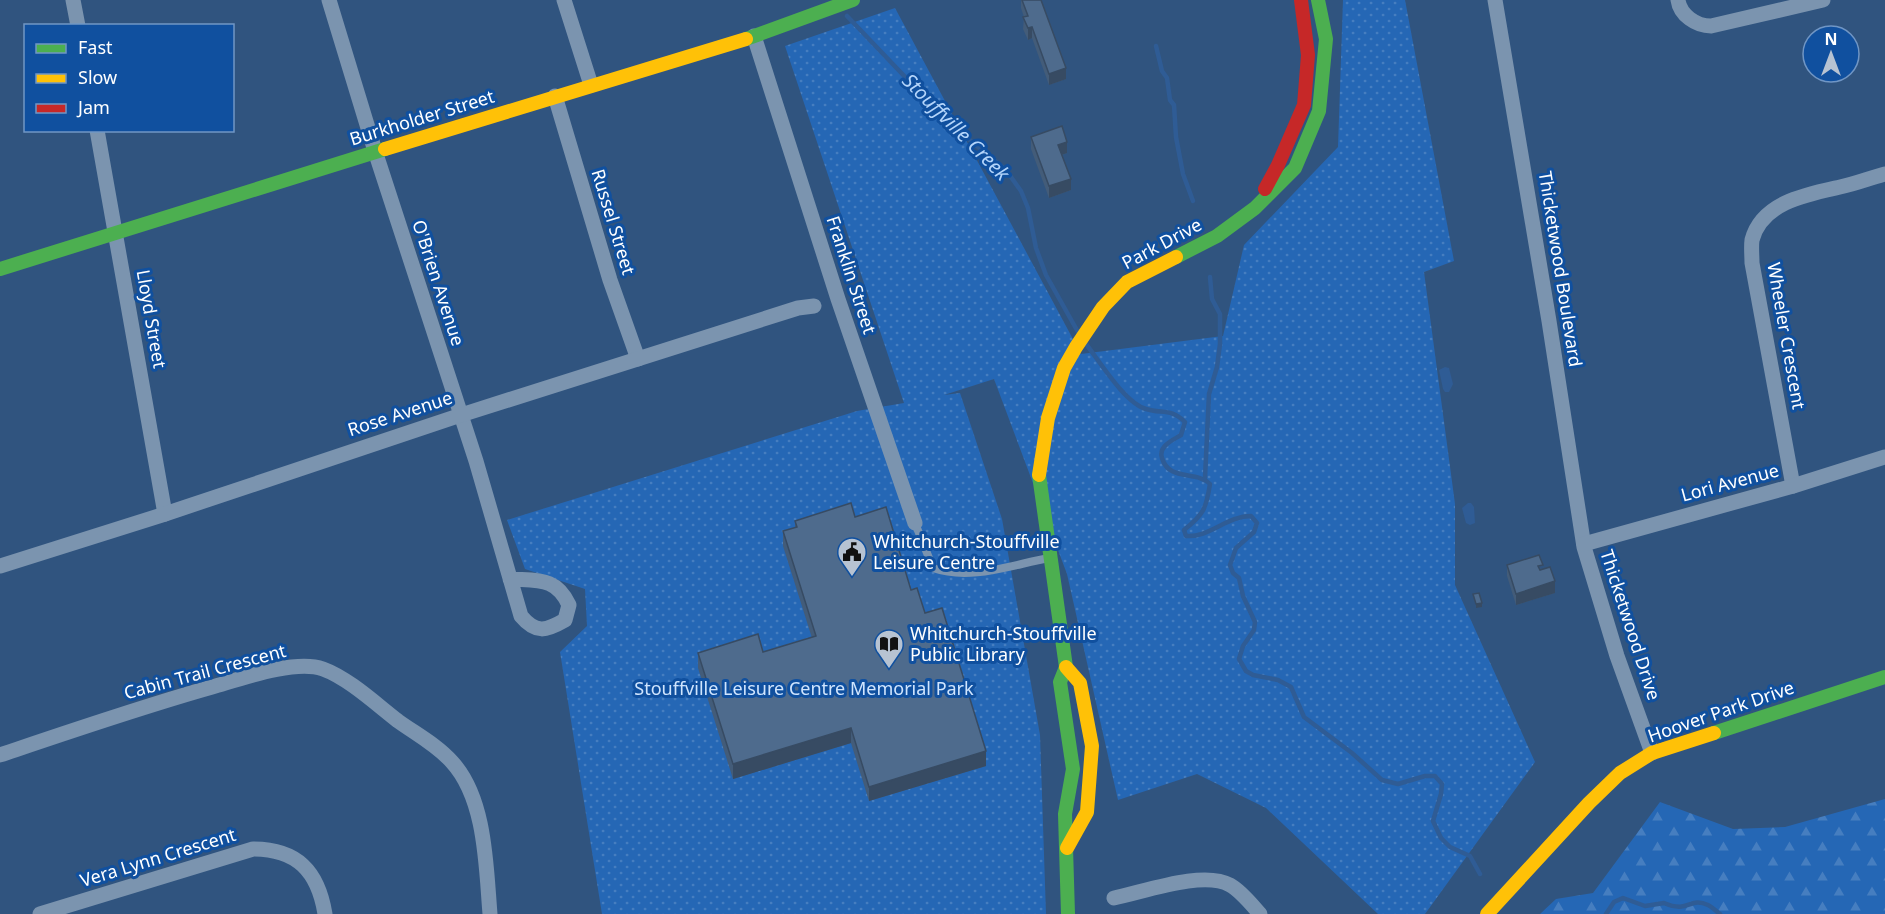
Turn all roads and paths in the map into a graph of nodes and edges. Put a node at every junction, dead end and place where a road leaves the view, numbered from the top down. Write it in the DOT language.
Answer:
graph roads {
  1 [pos="73,0"];
  2 [pos="329,0"];
  3 [pos="564,0"];
  4 [pos="853,0"];
  5 [pos="1301,0"];
  6 [pos="1318,0"];
  7 [pos="1495,0"];
  8 [pos="1678,0"];
  9 [pos="1823,0"];
  10 [pos="78,24"];
  11 [pos="754,36"];
  12 [pos="591,85"];
  13 [pos="555,96"];
  14 [pos="97,132"];
  15 [pos="375,151"];
  16 [pos="1885,174"];
  17 [pos="1255,208"];
  18 [pos="116,233"];
  19 [pos="0,268"];
  20 [pos="814,306"];
  21 [pos="638,358"];
  22 [pos="461,415"];
  23 [pos="1885,457"];
  24 [pos="1793,486"];
  25 [pos="165,514"];
  26 [pos="915,524"];
  27 [pos="1584,544"];
  28 [pos="1051,557"];
  29 [pos="0,566"];
  30 [pos="510,579"];
  31 [pos="1066,667"];
  32 [pos="1885,677"];
  33 [pos="1652,753"];
  34 [pos="0,755"];
  35 [pos="1067,849"];
  36 [pos="1114,898"];
  37 [pos="40,914"];
  38 [pos="325,914"];
  39 [pos="490,914"];
  40 [pos="1068,914"];
  41 [pos="1260,914"];
  42 [pos="1487,914"];
  1 -- 10 [label="street"];
  2 -- 15 [label="street, O'Brien Avenue"];
  3 -- 12 [label="street"];
  4 -- 11 [label="street, Burkholder Street"];
  5 -- 17 [label="street, Park Drive"];
  6 -- 17 [label="street, Park Drive"];
  7 -- 27 [label="street, Thicketwood Boulevard"];
  8 -- 9 [label="street"];
  11 -- 12 [label="street, Burkholder Street"];
  11 -- 26 [label="street, Franklin Street"];
  12 -- 13 [label="street, Burkholder Street"];
  13 -- 15 [label="street, Burkholder Street"];
  13 -- 21 [label="street, Russel Street"];
  14 -- 18 [label="street, Lloyd Street"];
  15 -- 18 [label="street, Burkholder Street"];
  15 -- 22 [label="street, O'Brien Avenue"];
  16 -- 24 [label="street, Wheeler Crescent"];
  17 -- 28 [label="street, Park Drive"];
  18 -- 19 [label="street, Burkholder Street"];
  18 -- 25 [label="street, Lloyd Street"];
  20 -- 21 [label="street, Rose Avenue"];
  21 -- 22 [label="street, Rose Avenue"];
  22 -- 25 [label="street, Rose Avenue"];
  22 -- 30 [label="street, O'Brien Avenue"];
  23 -- 24 [label="street, Lori Avenue"];
  24 -- 27 [label="street, Lori Avenue"];
  25 -- 29 [label="street, Rose Avenue"];
  26 -- 28 [label="lane"];
  27 -- 33 [label="street, Thicketwood Drive"];
  28 -- 31 [label="street, Park Drive"];
  31 -- 35 [label="street, Park Drive"];
  31 -- 35 [label="street, Park Drive"];
  32 -- 33 [label="street, Hoover Park Drive"];
  33 -- 42 [label="street, Hoover Park Drive"];
  34 -- 39 [label="street, Cabin Trail Crescent"];
  35 -- 40 [label="street, Park Drive"];
  36 -- 41 [label="street"];
  37 -- 38 [label="street, Vera Lynn Crescent"];
}
